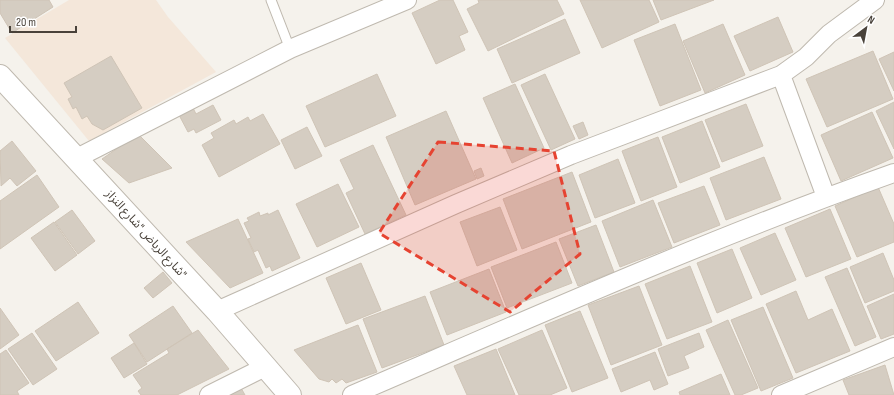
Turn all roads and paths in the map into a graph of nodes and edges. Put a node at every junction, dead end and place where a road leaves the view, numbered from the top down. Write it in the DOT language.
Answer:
graph roads {
  1 [pos="271,0"];
  2 [pos="407,0"];
  3 [pos="875,0"];
  4 [pos="290,48"];
  5 [pos="0,76"];
  6 [pos="781,76"];
  7 [pos="77,158"];
  8 [pos="894,173"];
  9 [pos="826,197"];
  10 [pos="217,311"];
  11 [pos="894,348"];
  12 [pos="265,368"];
  13 [pos="209,395"];
  14 [pos="290,395"];
  15 [pos="352,395"];
  16 [pos="781,395"];
  1 -- 4 [label="lane"];
  2 -- 4 [label="street"];
  3 -- 6 [label="street"];
  4 -- 7 [label="street"];
  5 -- 7 [label="street, شارع الرياض \"شارع النزاز\""];
  6 -- 9 [label="street"];
  6 -- 10 [label="street"];
  7 -- 10 [label="street, شارع الرياض \"شارع النزاز\""];
  8 -- 9 [label="street"];
  9 -- 15 [label="street"];
  10 -- 12 [label="street, شارع الرياض \"شارع النزاز\""];
  11 -- 16 [label="street"];
  12 -- 13 [label="street"];
  12 -- 14 [label="street, شارع الرياض \"شارع النزاز\""];
}
